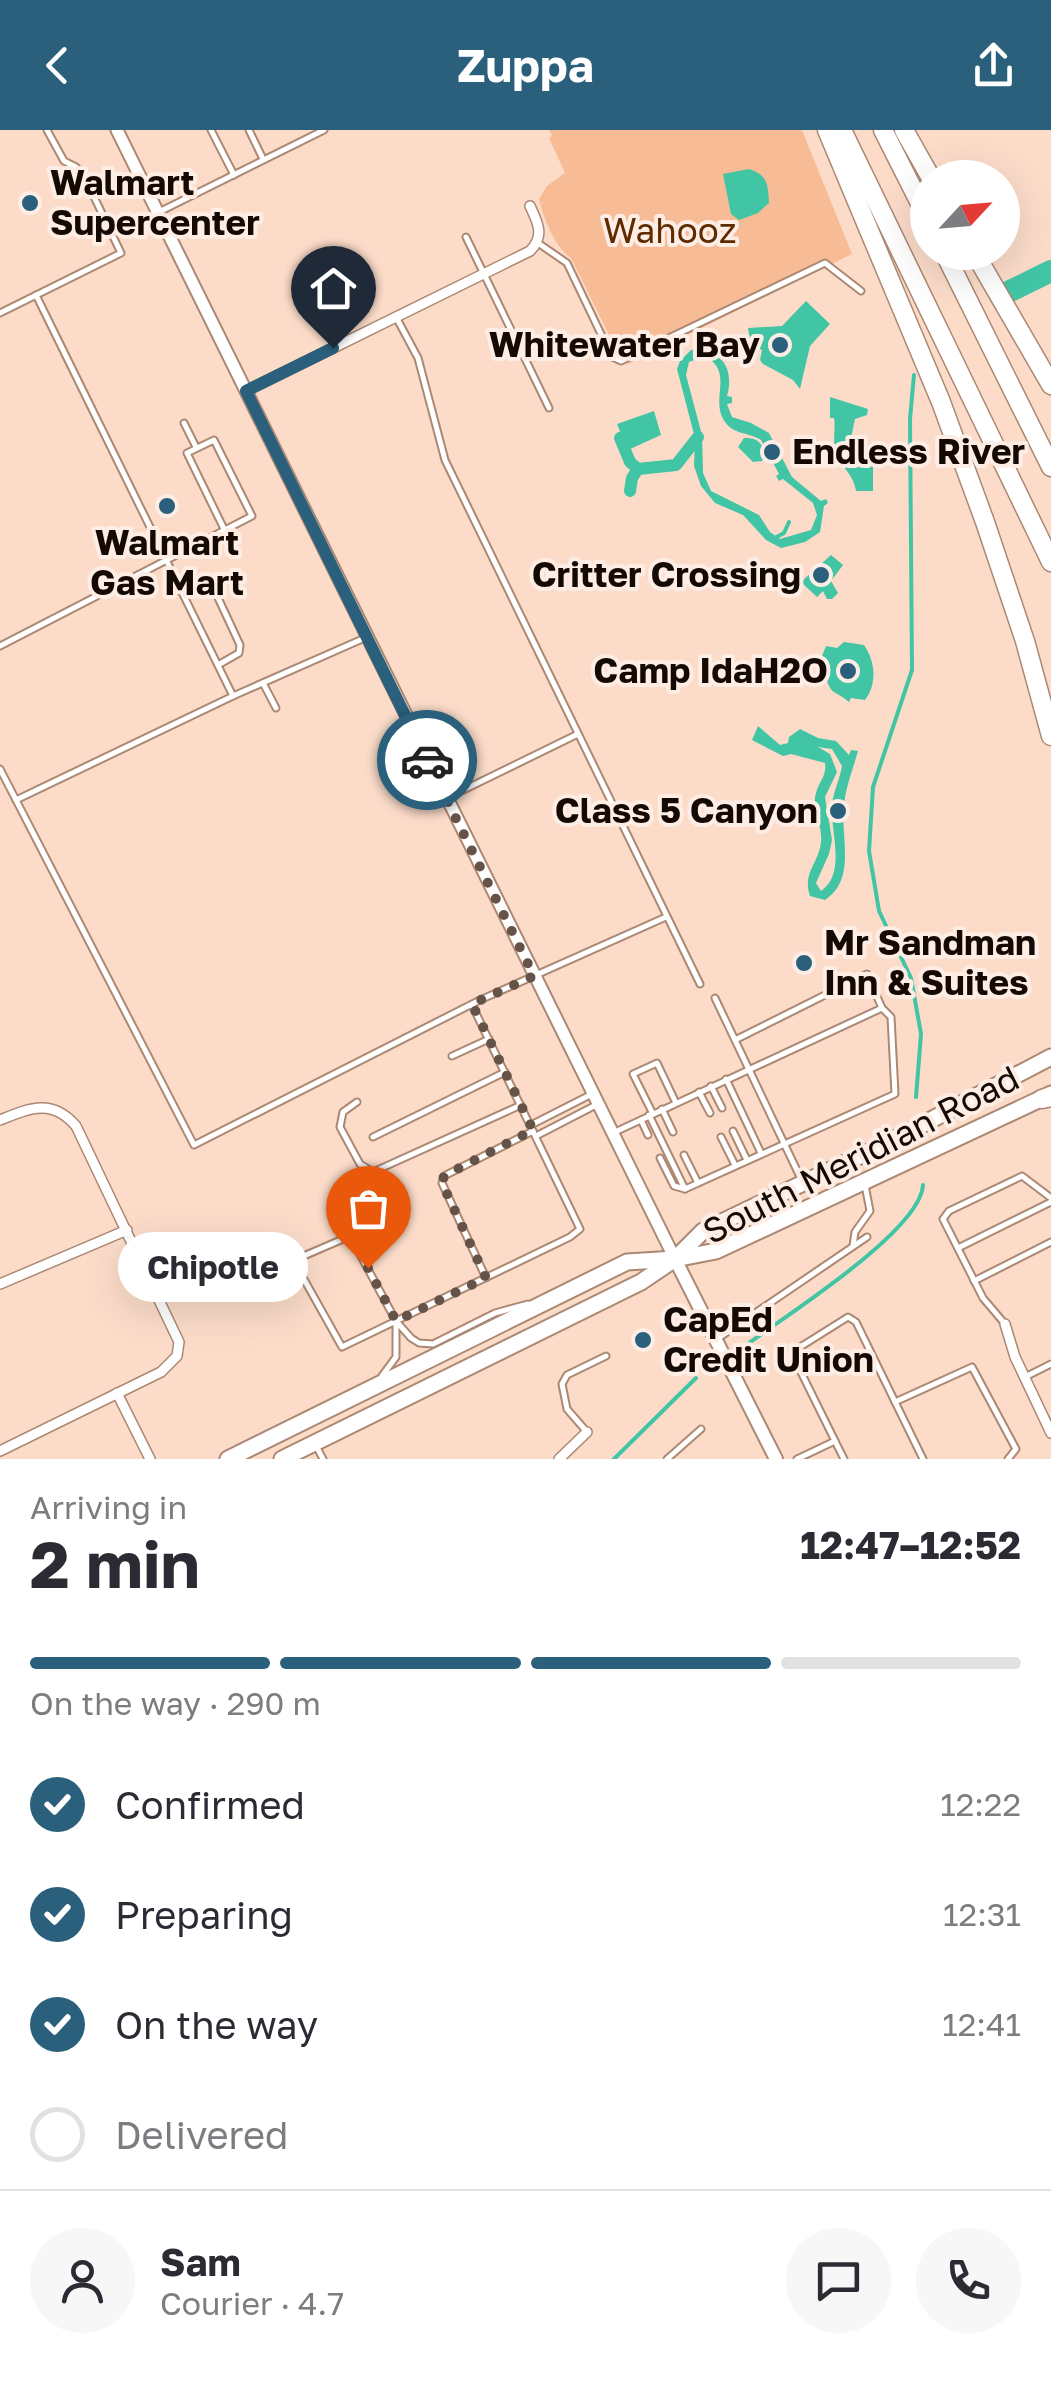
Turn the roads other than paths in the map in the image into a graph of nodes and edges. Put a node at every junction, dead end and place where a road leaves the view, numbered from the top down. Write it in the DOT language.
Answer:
graph roads {
  1 [pos="47,130"];
  2 [pos="117,130"];
  3 [pos="211,130"];
  4 [pos="249,130"];
  5 [pos="324,130"];
  6 [pos="827,130"];
  7 [pos="842,130"];
  8 [pos="883,130"];
  9 [pos="904,130"];
  10 [pos="264,160"];
  11 [pos="921,160"];
  12 [pos="234,175"];
  13 [pos="910,183"];
  14 [pos="530,206"];
  15 [pos="158,213"];
  16 [pos="466,237"];
  17 [pos="538,244"];
  18 [pos="953,270"];
  19 [pos="984,270"];
  20 [pos="484,274"];
  21 [pos="861,291"];
  22 [pos="36,296"];
  23 [pos="0,313"];
  24 [pos="396,317"];
  25 [pos="1051,385"];
  26 [pos="246,391"];
  27 [pos="550,408"];
  28 [pos="184,424"];
  29 [pos="197,448"];
  30 [pos="1051,467"];
  31 [pos="225,531"];
  32 [pos="166,562"];
  33 [pos="1051,562"];
  34 [pos="180,591"];
  35 [pos="367,637"];
  36 [pos="0,646"];
  37 [pos="218,666"];
  38 [pos="263,683"];
  39 [pos="234,696"];
  40 [pos="276,708"];
  41 [pos="578,734"];
  42 [pos="1051,736"];
  43 [pos="0,770"];
  44 [pos="446,798"];
  45 [pos="16,800"];
  46 [pos="666,916"];
  47 [pos="534,976"];
  48 [pos="700,984"];
  49 [pos="716,998"];
  50 [pos="472,1004"];
  51 [pos="882,1008"];
  52 [pos="489,1040"];
  53 [pos="735,1040"];
  54 [pos="452,1056"];
  55 [pos="1051,1057"];
  56 [pos="749,1069"];
  57 [pos="505,1072"];
  58 [pos="726,1079"];
  59 [pos="712,1086"];
  60 [pos="700,1092"];
  61 [pos="1048,1096"];
  62 [pos="596,1099"];
  63 [pos="357,1102"];
  64 [pos="676,1103"];
  65 [pos="521,1104"];
  66 [pos="722,1108"];
  67 [pos="662,1110"];
  68 [pos="710,1113"];
  69 [pos="651,1115"];
  70 [pos="0,1120"];
  71 [pos="641,1120"];
  72 [pos="534,1130"];
  73 [pos="733,1131"];
  74 [pos="672,1132"];
  75 [pos="612,1133"];
  76 [pos="648,1135"];
  77 [pos="373,1137"];
  78 [pos="722,1137"];
  79 [pos="784,1142"];
  80 [pos="762,1153"];
  81 [pos="684,1155"];
  82 [pos="660,1158"];
  83 [pos="747,1160"];
  84 [pos="735,1165"];
  85 [pos="698,1182"];
  86 [pos="804,1183"];
  87 [pos="864,1183"];
  88 [pos="685,1189"];
  89 [pos="1051,1200"];
  90 [pos="127,1230"];
  91 [pos="868,1237"];
  92 [pos="1051,1242"];
  93 [pos="853,1246"];
  94 [pos="958,1248"];
  95 [pos="675,1259"];
  96 [pos="486,1278"];
  97 [pos="974,1280"];
  98 [pos="0,1284"];
  99 [pos="560,1295"];
  100 [pos="396,1321"];
  101 [pos="1005,1324"];
  102 [pos="716,1340"];
  103 [pos="606,1356"];
  104 [pos="1051,1364"];
  105 [pos="1025,1378"];
  106 [pos="372,1388"];
  107 [pos="118,1394"];
  108 [pos="895,1402"];
  109 [pos="702,1429"];
  110 [pos="587,1432"];
  111 [pos="1051,1433"];
  112 [pos="836,1440"];
  113 [pos="315,1443"];
  114 [pos="0,1451"];
  115 [pos="921,1458"];
  116 [pos="150,1459"];
  117 [pos="228,1459"];
  118 [pos="282,1459"];
  119 [pos="322,1459"];
  120 [pos="558,1459"];
  121 [pos="666,1459"];
  122 [pos="776,1459"];
  123 [pos="797,1459"];
  124 [pos="844,1459"];
  125 [pos="1008,1459"];
  1 -- 22 [label="lane"];
  2 -- 15 [label="street"];
  3 -- 12 [label="lane"];
  4 -- 10 [label="lane"];
  5 -- 10 [label="lane"];
  6 -- 42 [label="highway"];
  7 -- 33 [label="highway"];
  8 -- 13 [label="highway"];
  9 -- 11 [label="highway"];
  10 -- 12 [label="lane"];
  12 -- 15 [label="lane"];
  14 -- 17 [label="street"];
  15 -- 26 [label="street"];
  16 -- 20 [label="lane"];
  17 -- 20 [label="street"];
  17 -- 21 [label="lane"];
  18 -- 30 [label="highway"];
  19 -- 25 [label="highway"];
  20 -- 24 [label="street"];
  20 -- 27 [label="lane"];
  22 -- 23 [label="lane"];
  22 -- 32 [label="lane"];
  24 -- 26 [label="street"];
  24 -- 41 [label="lane"];
  26 -- 35 [label="street"];
  28 -- 29 [label="lane"];
  29 -- 31 [label="lane"];
  29 -- 31 [label="lane"];
  31 -- 32 [label="lane"];
  32 -- 34 [label="lane"];
  32 -- 36 [label="lane"];
  34 -- 37 [label="lane"];
  34 -- 37 [label="lane"];
  35 -- 38 [label="lane"];
  35 -- 44 [label="street"];
  37 -- 39 [label="lane"];
  38 -- 39 [label="lane"];
  38 -- 40 [label="lane"];
  39 -- 45 [label="lane"];
  41 -- 44 [label="lane"];
  41 -- 46 [label="lane"];
  43 -- 45 [label="lane"];
  44 -- 47 [label="street"];
  45 -- 50 [label="lane"];
  46 -- 47 [label="lane"];
  46 -- 48 [label="lane"];
  47 -- 50 [label="lane"];
  47 -- 62 [label="street"];
  49 -- 53 [label="lane"];
  50 -- 52 [label="lane"];
  51 -- 53 [label="lane"];
  51 -- 56 [label="lane"];
  51 -- 79 [label="lane"];
  52 -- 54 [label="lane"];
  52 -- 57 [label="lane"];
  53 -- 56 [label="lane"];
  55 -- 86 [label="main road, South Meridian Road"];
  56 -- 58 [label="lane"];
  56 -- 79 [label="lane"];
  57 -- 65 [label="lane"];
  57 -- 77 [label="lane"];
  58 -- 59 [label="lane"];
  58 -- 80 [label="lane"];
  59 -- 60 [label="lane"];
  59 -- 66 [label="lane"];
  60 -- 64 [label="lane"];
  60 -- 68 [label="lane"];
  61 -- 87 [label="main road, South Meridian Road"];
  62 -- 72 [label="lane"];
  62 -- 72 [label="lane"];
  62 -- 75 [label="street"];
  63 -- 65 [label="lane"];
  64 -- 67 [label="lane"];
  64 -- 69 [label="lane"];
  65 -- 72 [label="lane"];
  67 -- 69 [label="lane"];
  67 -- 74 [label="lane"];
  69 -- 71 [label="lane"];
  69 -- 88 [label="lane"];
  70 -- 90 [label="street"];
  71 -- 75 [label="lane"];
  71 -- 76 [label="lane"];
  72 -- 96 [label="lane"];
  72 -- 96 [label="lane"];
  73 -- 83 [label="lane"];
  75 -- 95 [label="street"];
  78 -- 84 [label="lane"];
  79 -- 80 [label="lane"];
  79 -- 86 [label="lane"];
  80 -- 83 [label="lane"];
  81 -- 85 [label="lane"];
  82 -- 88 [label="lane"];
  83 -- 84 [label="lane"];
  84 -- 85 [label="lane"];
  85 -- 88 [label="lane"];
  86 -- 95 [label="main road, South Meridian Road"];
  87 -- 93 [label="lane"];
  87 -- 95 [label="main road, South Meridian Road"];
  89 -- 94 [label="lane"];
  89 -- 94 [label="lane"];
  90 -- 98 [label="street"];
  90 -- 107 [label="street"];
  91 -- 93 [label="lane"];
  92 -- 97 [label="lane"];
  93 -- 102 [label="lane"];
  94 -- 97 [label="lane"];
  95 -- 99 [label="main road, South Meridian Road"];
  95 -- 102 [label="main road"];
  95 -- 113 [label="main road, South Meridian Road"];
  96 -- 100 [label="lane"];
  97 -- 101 [label="lane"];
  99 -- 100 [label="lane"];
  99 -- 106 [label="main road, South Meridian Road"];
  100 -- 100 [label="lane"];
  100 -- 106 [label="lane"];
  101 -- 105 [label="street"];
  102 -- 122 [label="main road"];
  103 -- 110 [label="lane"];
  104 -- 105 [label="lane"];
  105 -- 111 [label="street"];
  106 -- 117 [label="main road, South Meridian Road"];
  107 -- 114 [label="street"];
  107 -- 116 [label="street"];
  108 -- 112 [label="lane"];
  108 -- 115 [label="lane"];
  108 -- 125 [label="lane"];
  109 -- 121 [label="lane"];
  110 -- 120 [label="street"];
  112 -- 123 [label="lane"];
  112 -- 124 [label="lane"];
  113 -- 118 [label="main road, South Meridian Road"];
  113 -- 119 [label="lane"];
}
